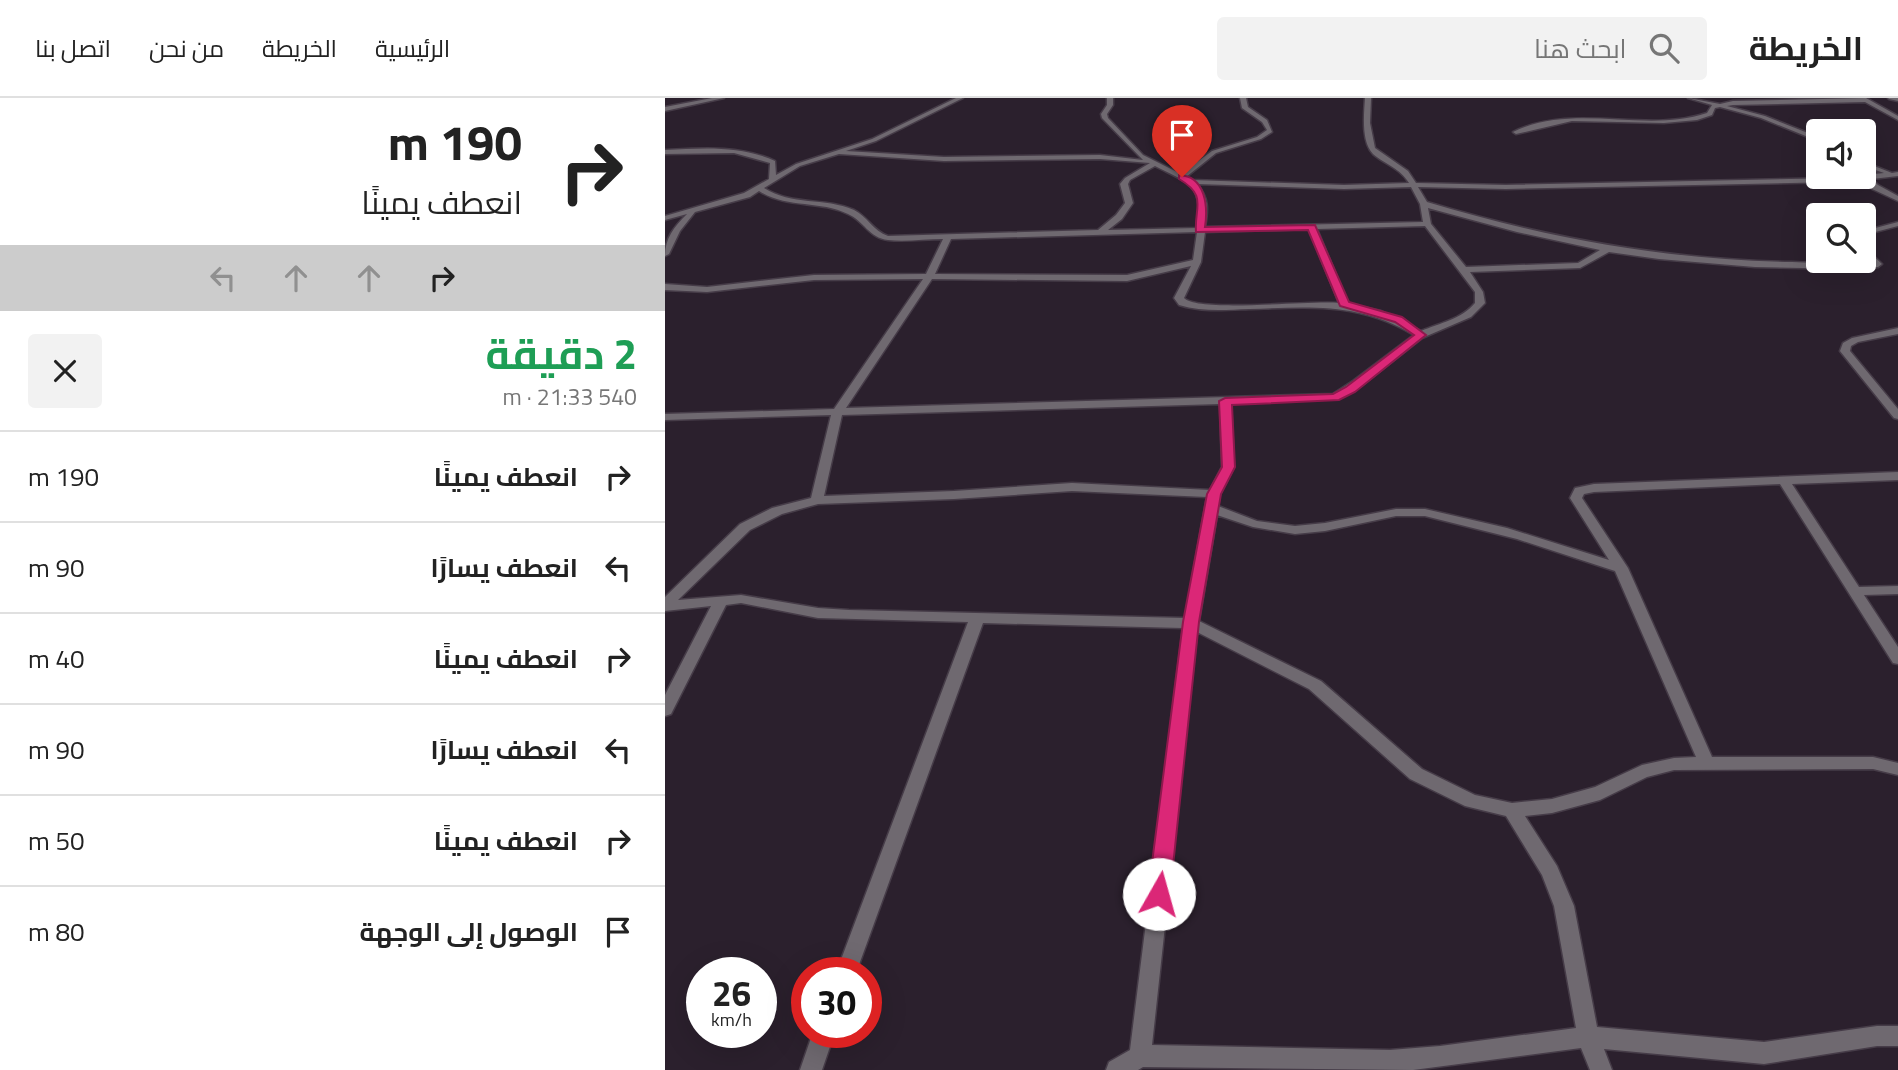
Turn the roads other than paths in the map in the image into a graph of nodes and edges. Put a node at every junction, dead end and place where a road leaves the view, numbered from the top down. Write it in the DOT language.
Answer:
graph roads {
  1 [pos="721,98"];
  2 [pos="960,98"];
  3 [pos="1110,98"];
  4 [pos="1243,98"];
  5 [pos="1368,98"];
  6 [pos="1691,98"];
  7 [pos="1891,98"];
  8 [pos="1863,99"];
  9 [pos="1898,99"];
  10 [pos="1719,105"];
  11 [pos="665,111"];
  12 [pos="1898,118"];
  13 [pos="1516,132"];
  14 [pos="1806,134"];
  15 [pos="665,152"];
  16 [pos="834,152"];
  17 [pos="1152,163"];
  18 [pos="1876,167"];
  19 [pos="1894,174"];
  20 [pos="1182,177"];
  21 [pos="1876,177"];
  22 [pos="772,180"];
  23 [pos="1806,180"];
  24 [pos="1191,182"];
  25 [pos="1411,185"];
  26 [pos="760,188"];
  27 [pos="1876,188"];
  28 [pos="1898,199"];
  29 [pos="1424,204"];
  30 [pos="694,212"];
  31 [pos="665,218"];
  32 [pos="1898,223"];
  33 [pos="1427,224"];
  34 [pos="1312,227"];
  35 [pos="1876,229"];
  36 [pos="1200,230"];
  37 [pos="1101,232"];
  38 [pos="949,234"];
  39 [pos="1609,248"];
  40 [pos="665,254"];
  41 [pos="1197,262"];
  42 [pos="1806,264"];
  43 [pos="1464,270"];
  44 [pos="929,277"];
  45 [pos="665,287"];
  46 [pos="1344,304"];
  47 [pos="1898,331"];
  48 [pos="1421,335"];
  49 [pos="1225,401"];
  50 [pos="837,413"];
  51 [pos="1898,416"];
  52 [pos="665,417"];
  53 [pos="1898,476"];
  54 [pos="1783,479"];
  55 [pos="817,500"];
  56 [pos="1213,501"];
  57 [pos="1621,568"];
  58 [pos="1898,590"];
  59 [pos="1854,591"];
  60 [pos="722,600"];
  61 [pos="665,606"];
  62 [pos="977,618"];
  63 [pos="1191,622"];
  64 [pos="1898,659"];
  65 [pos="665,710"];
  66 [pos="1706,762"];
  67 [pos="1898,769"];
  68 [pos="1512,810"];
  69 [pos="852,957"];
  70 [pos="1898,1036"];
  71 [pos="1588,1037"];
  72 [pos="819,1048"];
  73 [pos="1140,1056"];
  74 [pos="811,1070"];
  75 [pos="1117,1070"];
  76 [pos="1601,1070"];
  1 -- 11 [label="street"];
  2 -- 16 [label="street"];
  3 -- 17 [label="street"];
  4 -- 20 [label="street"];
  5 -- 25 [label="street"];
  6 -- 10 [label="street"];
  7 -- 9 [label="street"];
  8 -- 10 [label="street"];
  8 -- 12 [label="street"];
  10 -- 13 [label="street"];
  10 -- 14 [label="street"];
  15 -- 22 [label="street"];
  16 -- 17 [label="street"];
  16 -- 22 [label="street"];
  17 -- 20 [label="street"];
  17 -- 37 [label="street"];
  18 -- 19 [label="street"];
  19 -- 21 [label="street"];
  20 -- 24 [label="street"];
  22 -- 26 [label="street"];
  23 -- 25 [label="street"];
  24 -- 25 [label="street"];
  24 -- 36 [label="street"];
  25 -- 29 [label="street"];
  26 -- 30 [label="street"];
  26 -- 38 [label="street"];
  27 -- 28 [label="street"];
  29 -- 33 [label="street"];
  29 -- 39 [label="street"];
  30 -- 31 [label="street"];
  30 -- 40 [label="street"];
  32 -- 35 [label="street"];
  33 -- 34 [label="street"];
  33 -- 43 [label="street"];
  34 -- 36 [label="street"];
  34 -- 46 [label="street"];
  36 -- 37 [label="street"];
  36 -- 41 [label="street"];
  37 -- 38 [label="street"];
  38 -- 44 [label="street"];
  39 -- 42 [label="street"];
  39 -- 43 [label="street"];
  41 -- 44 [label="street"];
  41 -- 46 [label="street"];
  43 -- 48 [label="street"];
  44 -- 45 [label="street"];
  44 -- 50 [label="street"];
  46 -- 48 [label="street"];
  47 -- 51 [label="street"];
  48 -- 49 [label="street"];
  49 -- 50 [label="street"];
  49 -- 56 [label="street"];
  50 -- 52 [label="street"];
  50 -- 55 [label="street"];
  53 -- 54 [label="street"];
  54 -- 57 [label="street"];
  54 -- 59 [label="street"];
  55 -- 56 [label="street"];
  55 -- 61 [label="street"];
  56 -- 57 [label="street"];
  56 -- 63 [label="street"];
  57 -- 66 [label="street"];
  58 -- 59 [label="street"];
  59 -- 64 [label="street"];
  60 -- 61 [label="street"];
  60 -- 62 [label="street"];
  60 -- 65 [label="street"];
  62 -- 63 [label="street"];
  62 -- 69 [label="street"];
  63 -- 68 [label="street"];
  63 -- 73 [label="street"];
  66 -- 67 [label="street"];
  66 -- 68 [label="street"];
  68 -- 71 [label="street"];
  70 -- 71 [label="street"];
  71 -- 73 [label="street"];
  71 -- 76 [label="street"];
  72 -- 74 [label="street"];
  73 -- 75 [label="street"];
}
